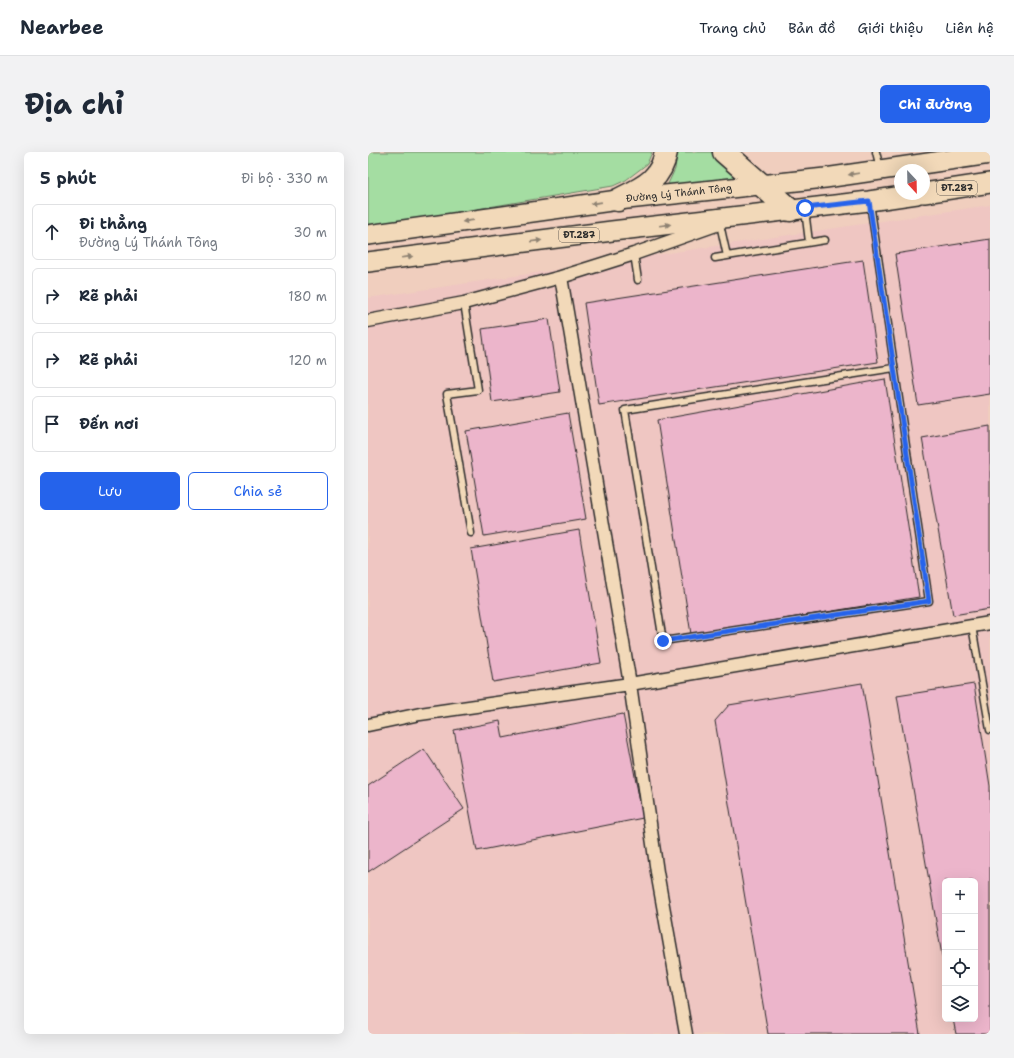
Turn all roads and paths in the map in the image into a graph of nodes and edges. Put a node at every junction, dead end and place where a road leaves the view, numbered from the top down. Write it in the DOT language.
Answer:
graph roads {
  1 [pos="666,152"];
  2 [pos="724,152"];
  3 [pos="990,154"];
  4 [pos="878,161"];
  5 [pos="990,182"];
  6 [pos="760,184"];
  7 [pos="930,192"];
  8 [pos="894,197"];
  9 [pos="618,200"];
  10 [pos="869,201"];
  11 [pos="797,209"];
  12 [pos="740,216"];
  13 [pos="720,224"];
  14 [pos="368,236"];
  15 [pos="825,240"];
  16 [pos="809,242"];
  17 [pos="634,254"];
  18 [pos="727,256"];
  19 [pos="715,258"];
  20 [pos="368,262"];
  21 [pos="561,277"];
  22 [pos="638,280"];
  23 [pos="464,303"];
  24 [pos="368,321"];
  25 [pos="894,368"];
  26 [pos="470,533"];
  27 [pos="990,623"];
  28 [pos="972,626"];
  29 [pos="630,684"];
  30 [pos="368,725"];
  31 [pos="990,730"];
  32 [pos="686,1034"];
  1 -- 9 [label="highway"];
  2 -- 6 [label="highway"];
  3 -- 4 [label="main road, Đường Lý Thánh Tông"];
  4 -- 6 [label="main road, Đường Lý Thánh Tông, one-way"];
  5 -- 7 [label="main road, ĐT.287"];
  6 -- 9 [label="main road, Đường Lý Thánh Tông"];
  6 -- 11 [label="highway"];
  8 -- 10 [label="main road, ĐT.287"];
  9 -- 14 [label="main road, Đường Lý Thánh Tông, one-way"];
  10 -- 11 [label="main road, ĐT.287"];
  10 -- 25 [label="lane"];
  11 -- 12 [label="main road, ĐT.287"];
  11 -- 16 [label="lane"];
  12 -- 13 [label="street"];
  20 -- 12 [label="main road, ĐT.287, one-way"];
  13 -- 17 [label="street"];
  13 -- 18 [label="lane"];
  15 -- 16 [label="lane"];
  16 -- 18 [label="lane"];
  17 -- 21 [label="street"];
  17 -- 22 [label="lane"];
  18 -- 19 [label="lane"];
  21 -- 23 [label="street"];
  21 -- 29 [label="street"];
  23 -- 24 [label="street"];
  23 -- 26 [label="lane"];
  25 -- 25 [label="lane"];
  27 -- 28 [label="street"];
  28 -- 29 [label="street"];
  28 -- 31 [label="lane"];
  29 -- 30 [label="street"];
  29 -- 32 [label="street"];
}
